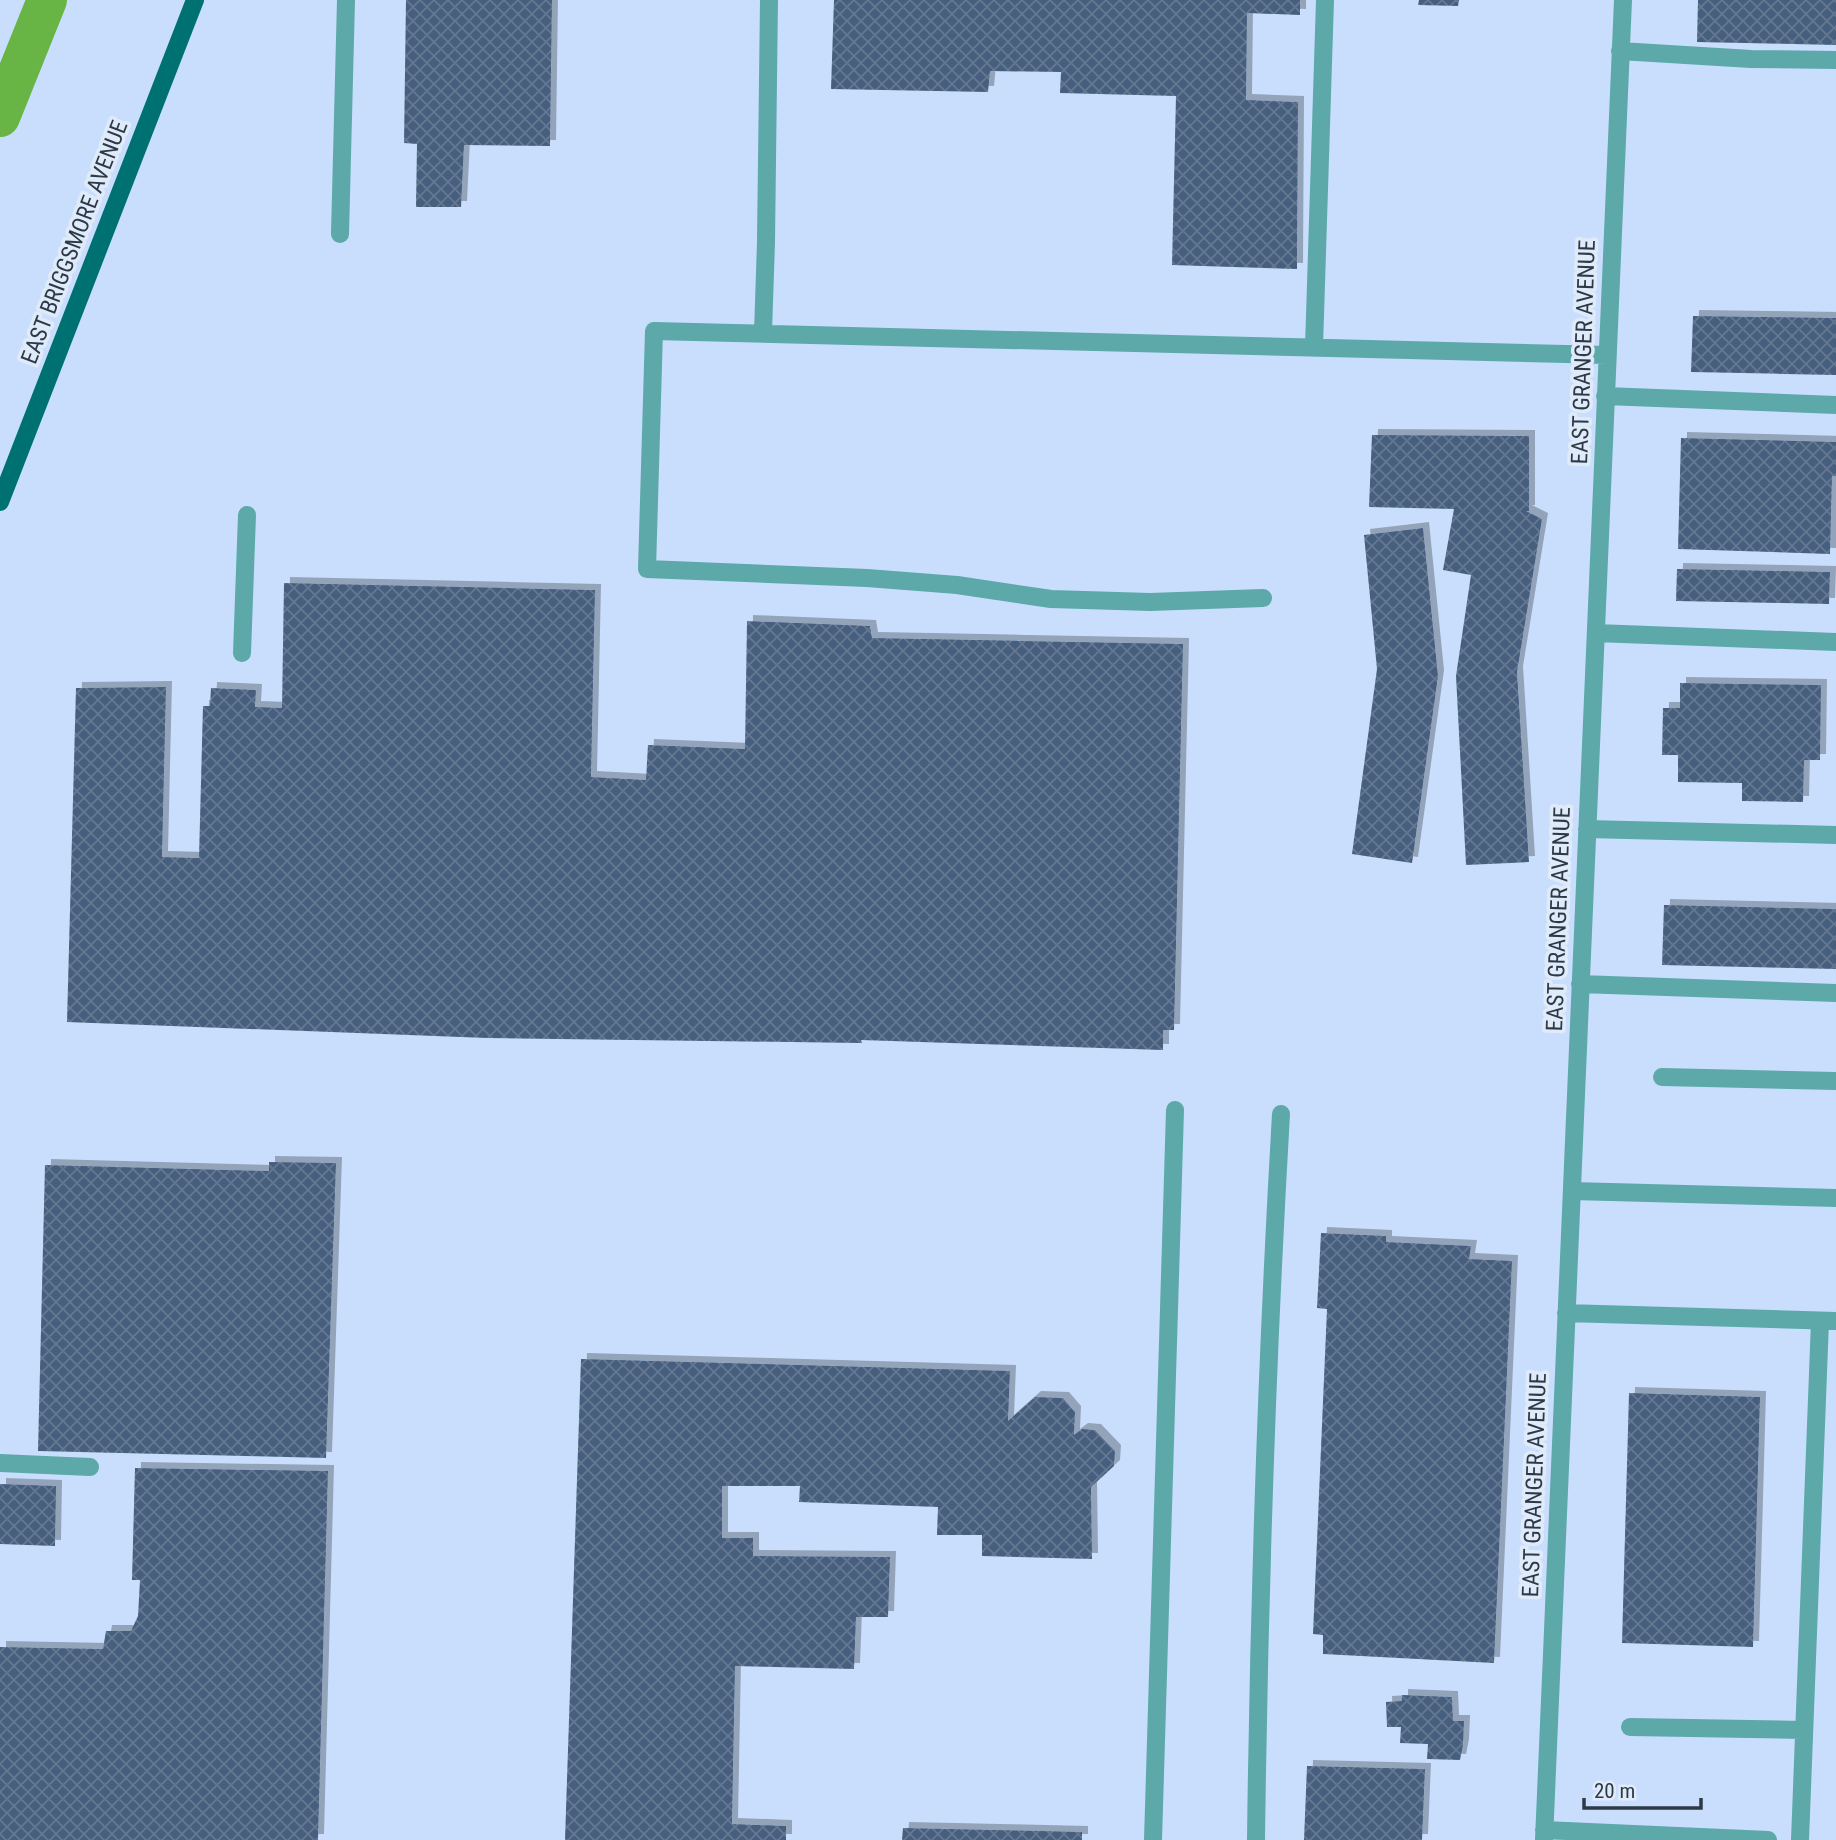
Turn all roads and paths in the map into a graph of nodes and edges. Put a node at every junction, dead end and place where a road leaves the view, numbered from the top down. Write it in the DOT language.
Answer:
graph roads {
  1 [pos="195,0"];
  2 [pos="346,0"];
  3 [pos="769,0"];
  4 [pos="1325,0"];
  5 [pos="1623,0"];
  6 [pos="1620,51"];
  7 [pos="1836,60"];
  8 [pos="340,234"];
  9 [pos="763,333"];
  10 [pos="1314,347"];
  11 [pos="1607,355"];
  12 [pos="1605,396"];
  13 [pos="1836,405"];
  14 [pos="0,502"];
  15 [pos="247,515"];
  16 [pos="1263,598"];
  17 [pos="1596,633"];
  18 [pos="1836,642"];
  19 [pos="242,653"];
  20 [pos="1587,829"];
  21 [pos="1836,835"];
  22 [pos="1580,984"];
  23 [pos="1836,992"];
  24 [pos="1662,1077"];
  25 [pos="1836,1081"];
  26 [pos="1175,1110"];
  27 [pos="1281,1114"];
  28 [pos="1572,1191"];
  29 [pos="1836,1198"];
  30 [pos="1566,1313"];
  31 [pos="1828,1321"];
  32 [pos="0,1463"];
  33 [pos="90,1467"];
  34 [pos="1630,1727"];
  35 [pos="1804,1730"];
  36 [pos="1544,1835"];
  37 [pos="1153,1840"];
  38 [pos="1256,1840"];
  39 [pos="1768,1840"];
  40 [pos="1800,1840"];
  1 -- 14 [label="main road, EAST BRIGGSMORE AVENUE"];
  2 -- 8 [label="street"];
  3 -- 9 [label="street"];
  4 -- 10 [label="street"];
  5 -- 6 [label="street, EAST GRANGER AVENUE"];
  6 -- 7 [label="street"];
  6 -- 11 [label="street, EAST GRANGER AVENUE"];
  9 -- 10 [label="street"];
  9 -- 16 [label="street"];
  10 -- 11 [label="street"];
  11 -- 12 [label="street, EAST GRANGER AVENUE"];
  12 -- 13 [label="street"];
  12 -- 17 [label="street, EAST GRANGER AVENUE"];
  15 -- 19 [label="street"];
  17 -- 18 [label="street"];
  17 -- 20 [label="street, EAST GRANGER AVENUE"];
  20 -- 21 [label="street"];
  20 -- 22 [label="street, EAST GRANGER AVENUE"];
  22 -- 23 [label="street"];
  22 -- 28 [label="street, EAST GRANGER AVENUE"];
  24 -- 25 [label="street"];
  26 -- 37 [label="street"];
  27 -- 38 [label="street"];
  28 -- 29 [label="street"];
  28 -- 30 [label="street, EAST GRANGER AVENUE"];
  30 -- 31 [label="street"];
  30 -- 36 [label="street, EAST GRANGER AVENUE"];
  31 -- 35 [label="street"];
  32 -- 33 [label="street"];
  34 -- 35 [label="street"];
  35 -- 40 [label="street"];
  36 -- 39 [label="street"];
}
